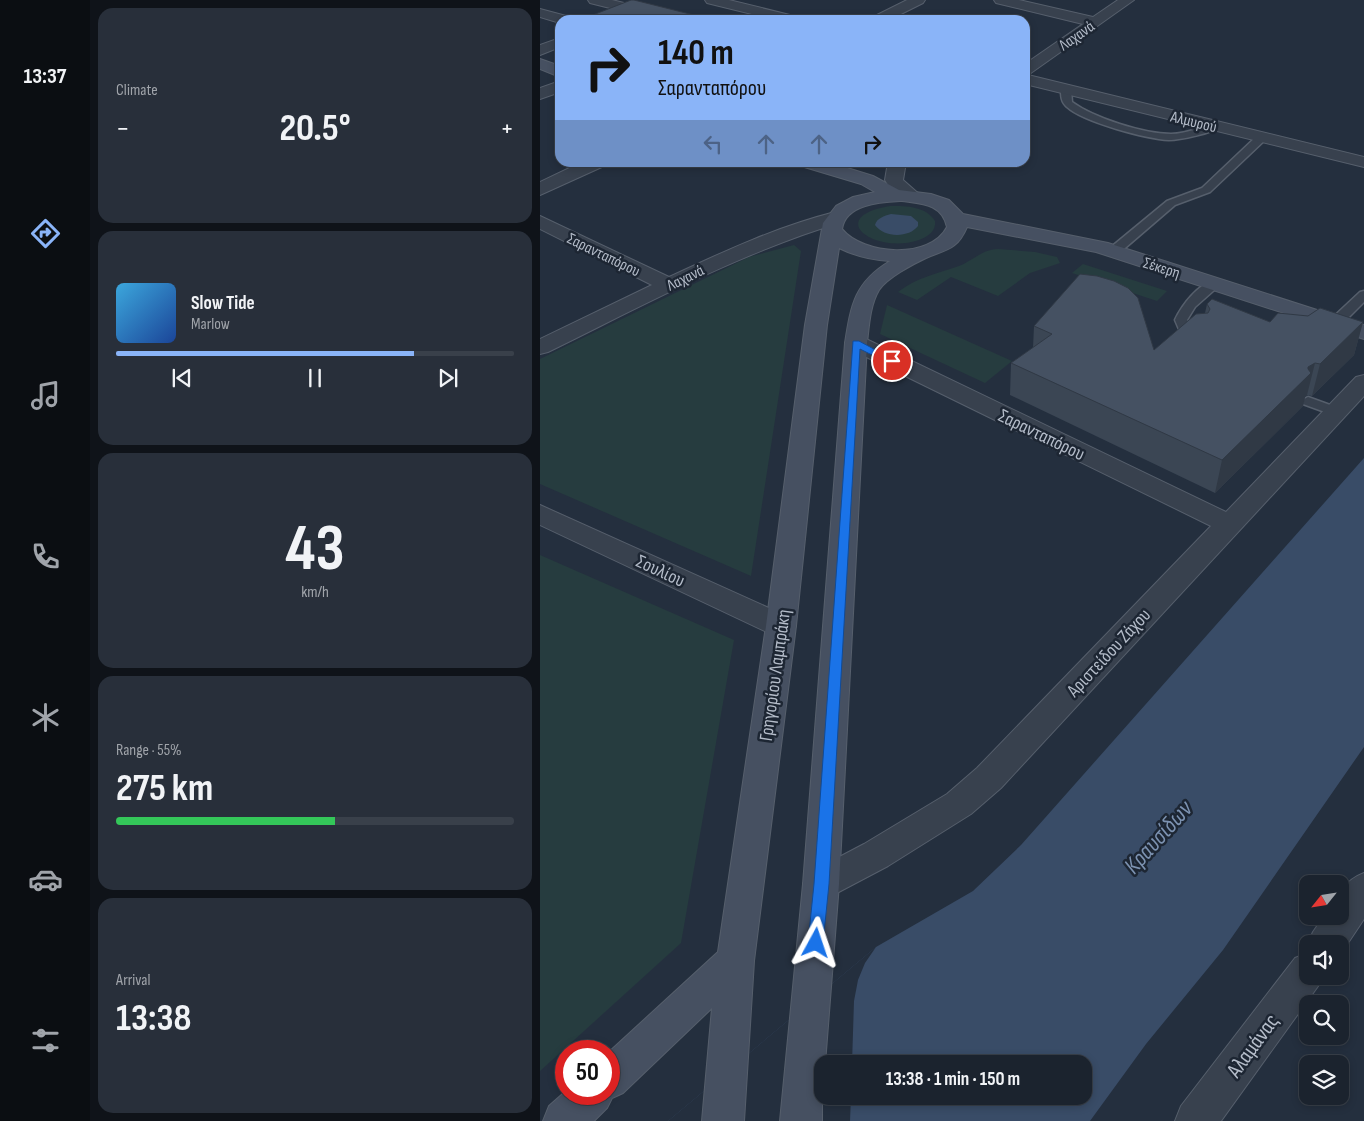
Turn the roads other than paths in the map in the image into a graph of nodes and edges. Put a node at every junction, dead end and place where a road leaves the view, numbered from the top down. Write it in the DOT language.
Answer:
graph roads {
  1 [pos="595,0"];
  2 [pos="712,0"];
  3 [pos="918,0"];
  4 [pos="1001,0"];
  5 [pos="1127,0"];
  6 [pos="639,11"];
  7 [pos="735,11"];
  8 [pos="540,13"];
  9 [pos="629,15"];
  10 [pos="655,15"];
  11 [pos="761,15"];
  12 [pos="888,15"];
  13 [pos="555,17"];
  14 [pos="1095,22"];
  15 [pos="555,44"];
  16 [pos="540,50"];
  17 [pos="540,64"];
  18 [pos="1030,68"];
  19 [pos="555,70"];
  20 [pos="1030,80"];
  21 [pos="555,88"];
  22 [pos="1066,89"];
  23 [pos="540,94"];
  24 [pos="1216,126"];
  25 [pos="1262,137"];
  26 [pos="1364,162"];
  27 [pos="587,167"];
  28 [pos="805,167"];
  29 [pos="824,167"];
  30 [pos="896,167"];
  31 [pos="540,189"];
  32 [pos="903,195"];
  33 [pos="834,208"];
  34 [pos="956,219"];
  35 [pos="540,222"];
  36 [pos="1114,251"];
  37 [pos="926,252"];
  38 [pos="1214,284"];
  39 [pos="668,285"];
  40 [pos="1364,295"];
  41 [pos="1335,323"];
  42 [pos="1364,332"];
  43 [pos="1196,341"];
  44 [pos="856,343"];
  45 [pos="540,347"];
  46 [pos="1364,382"];
  47 [pos="1308,401"];
  48 [pos="1336,412"];
  49 [pos="540,514"];
  50 [pos="1229,524"];
  51 [pos="781,626"];
  52 [pos="821,884"];
  53 [pos="1364,889"];
  54 [pos="1332,935"];
  55 [pos="735,961"];
  56 [pos="1299,982"];
  57 [pos="620,1069"];
  58 [pos="581,1105"];
  59 [pos="564,1121"];
  60 [pos="723,1121"];
  61 [pos="801,1121"];
  62 [pos="1196,1121"];
  1 -- 6 [label="street"];
  2 -- 7 [label="street"];
  3 -- 12 [label="street"];
  4 -- 14 [label="street"];
  5 -- 14 [label="street, Λαχανά"];
  6 -- 9 [label="street"];
  6 -- 10 [label="street"];
  7 -- 11 [label="street"];
  8 -- 13 [label="street"];
  14 -- 18 [label="street, Λαχανά"];
  15 -- 16 [label="street"];
  17 -- 19 [label="main road"];
  20 -- 22 [label="street, Αλμυρού"];
  21 -- 23 [label="street"];
  22 -- 24 [label="street, Αλμυρού"];
  22 -- 24 [label="lane"];
  24 -- 25 [label="street, Αλμυρού"];
  25 -- 26 [label="street, Αλμυρού"];
  25 -- 36 [label="lane"];
  27 -- 31 [label="street"];
  28 -- 33 [label="main road"];
  29 -- 32 [label="main road"];
  30 -- 32 [label="street"];
  32 -- 33 [label="main road"];
  32 -- 34 [label="main road"];
  33 -- 37 [label="main road"];
  33 -- 39 [label="street, Λαχανά"];
  33 -- 51 [label="main road, Γρηγορίου Λαμπράκη"];
  34 -- 36 [label="main road, Σέκερη"];
  34 -- 37 [label="main road"];
  35 -- 39 [label="street, Σαρανταπόρου"];
  36 -- 38 [label="main road, Σέκερη"];
  37 -- 44 [label="main road"];
  38 -- 41 [label="main road, Σέκερη"];
  38 -- 43 [label="lane"];
  39 -- 45 [label="street, Λαχανά"];
  40 -- 41 [label="lane"];
  41 -- 42 [label="main road, Σέκερη"];
  44 -- 50 [label="street, Σαρανταπόρου"];
  44 -- 52 [label="main road"];
  46 -- 48 [label="street, Αριστείδου Ζάχου"];
  47 -- 48 [label="lane"];
  48 -- 50 [label="street, Αριστείδου Ζάχου"];
  49 -- 51 [label="street, Σουλίου"];
  50 -- 52 [label="street, Αριστείδου Ζάχου"];
  51 -- 55 [label="main road, Γρηγορίου Λαμπράκη"];
  52 -- 61 [label="main road"];
  53 -- 54 [label="street"];
  55 -- 57 [label="main road"];
  55 -- 60 [label="main road, Γρηγορίου Λαμπράκη"];
  56 -- 62 [label="street, Αλαμάνας"];
  58 -- 59 [label="main road"];
}
